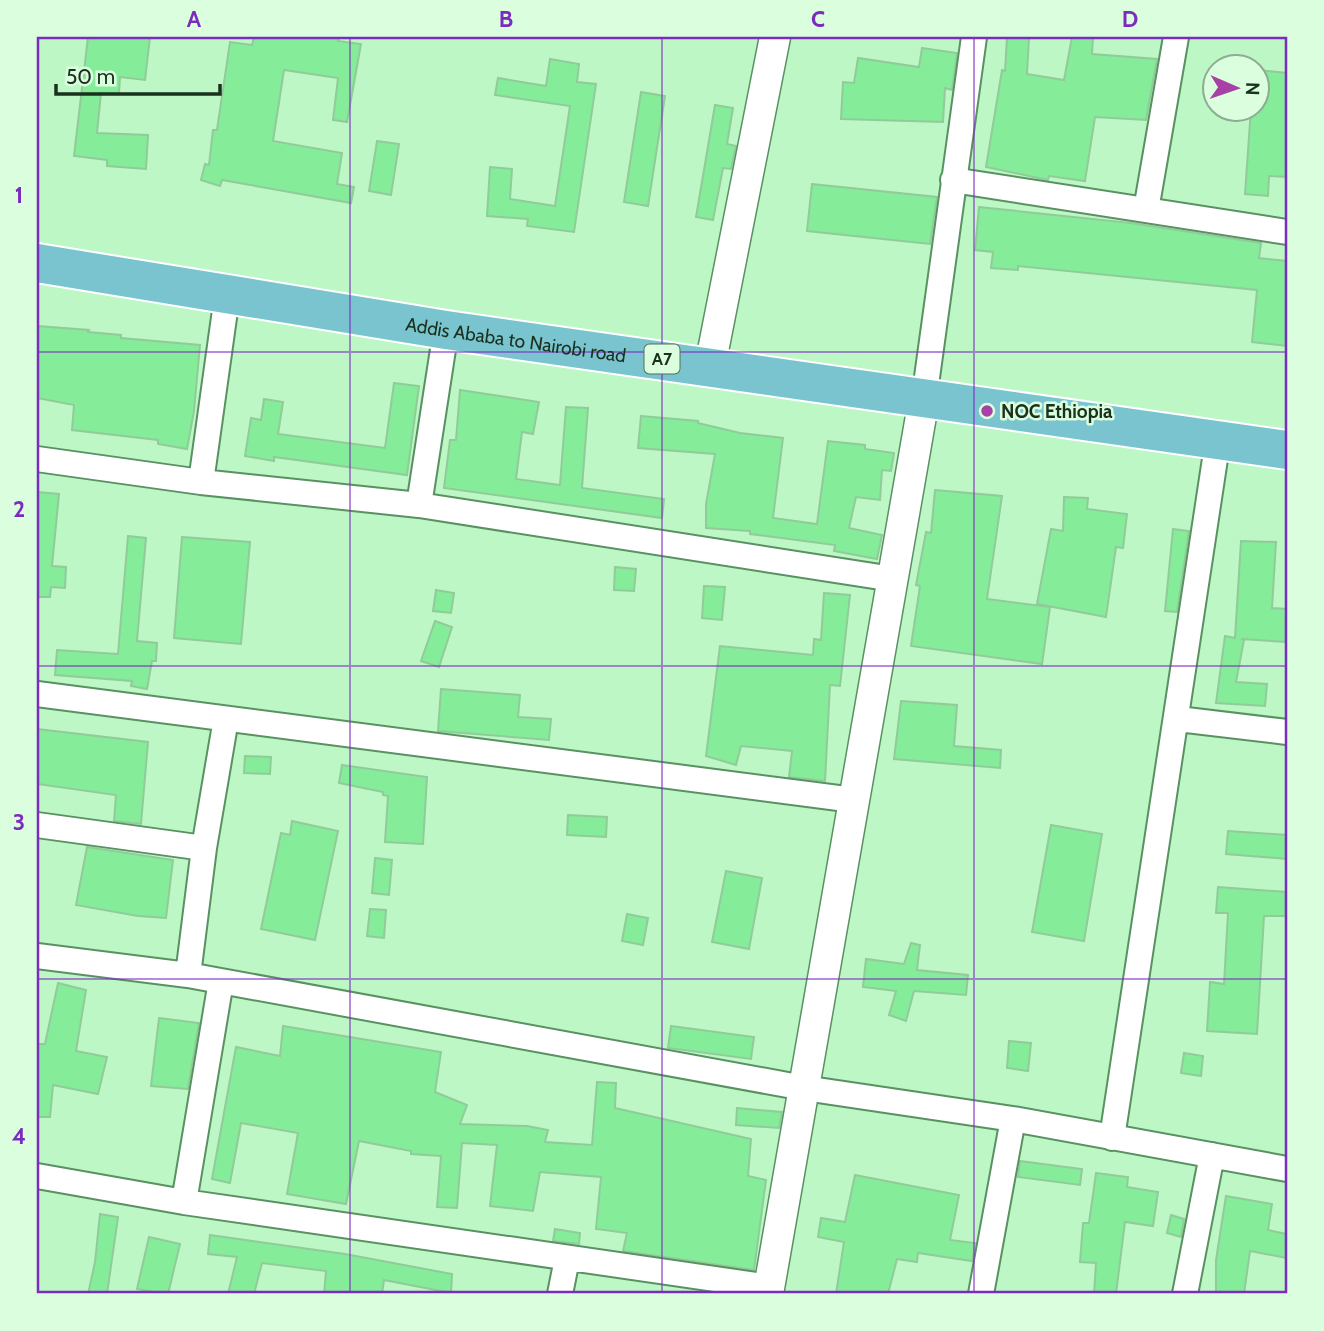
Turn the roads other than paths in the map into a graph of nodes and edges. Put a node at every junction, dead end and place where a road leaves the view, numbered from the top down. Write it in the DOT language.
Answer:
graph roads {
  1 [pos="775,37"];
  2 [pos="974,37"];
  3 [pos="1176,37"];
  4 [pos="953,180"];
  5 [pos="1146,209"];
  6 [pos="1287,232"];
  7 [pos="37,263"];
  8 [pos="227,296"];
  9 [pos="446,330"];
  10 [pos="710,366"];
  11 [pos="924,399"];
  12 [pos="1218,439"];
  13 [pos="1287,450"];
  14 [pos="37,459"];
  15 [pos="201,482"];
  16 [pos="419,505"];
  17 [pos="893,579"];
  18 [pos="37,694"];
  19 [pos="226,719"];
  20 [pos="1178,719"];
  21 [pos="1287,732"];
  22 [pos="854,800"];
  23 [pos="37,825"];
  24 [pos="204,848"];
  25 [pos="37,956"];
  26 [pos="187,975"];
  27 [pos="221,981"];
  28 [pos="804,1088"];
  29 [pos="1013,1119"];
  30 [pos="1112,1138"];
  31 [pos="1212,1155"];
  32 [pos="1287,1169"];
  33 [pos="37,1176"];
  34 [pos="184,1202"];
  35 [pos="567,1259"];
  36 [pos="769,1291"];
  37 [pos="560,1294"];
  38 [pos="981,1294"];
  39 [pos="1185,1294"];
  1 -- 10 [label="street"];
  2 -- 4 [label="street"];
  3 -- 5 [label="street"];
  4 -- 5 [label="street"];
  4 -- 11 [label="street"];
  5 -- 6 [label="street"];
  7 -- 8 [label="highway, Addis Ababa to Nairobi road / A7"];
  8 -- 9 [label="highway, Addis Ababa to Nairobi road / A7"];
  8 -- 15 [label="street"];
  9 -- 10 [label="highway, Addis Ababa to Nairobi road / A7"];
  9 -- 16 [label="street"];
  10 -- 11 [label="highway, Addis Ababa to Nairobi road / A7"];
  11 -- 12 [label="highway, Addis Ababa to Nairobi road / A7"];
  11 -- 17 [label="street"];
  12 -- 13 [label="highway, Addis Ababa to Nairobi road / A7"];
  12 -- 20 [label="street"];
  14 -- 15 [label="street"];
  15 -- 16 [label="street"];
  16 -- 17 [label="street"];
  17 -- 22 [label="street"];
  18 -- 19 [label="street"];
  19 -- 22 [label="street"];
  19 -- 24 [label="street"];
  20 -- 21 [label="street"];
  20 -- 30 [label="street"];
  22 -- 28 [label="street"];
  23 -- 24 [label="street"];
  24 -- 26 [label="street"];
  25 -- 26 [label="street"];
  26 -- 27 [label="street"];
  27 -- 28 [label="street"];
  27 -- 34 [label="street"];
  28 -- 29 [label="street"];
  28 -- 36 [label="street"];
  29 -- 30 [label="street"];
  29 -- 38 [label="street"];
  30 -- 31 [label="street"];
  31 -- 32 [label="street"];
  31 -- 39 [label="street"];
  33 -- 34 [label="street"];
  34 -- 35 [label="street"];
  35 -- 36 [label="street"];
  35 -- 37 [label="street"];
}
